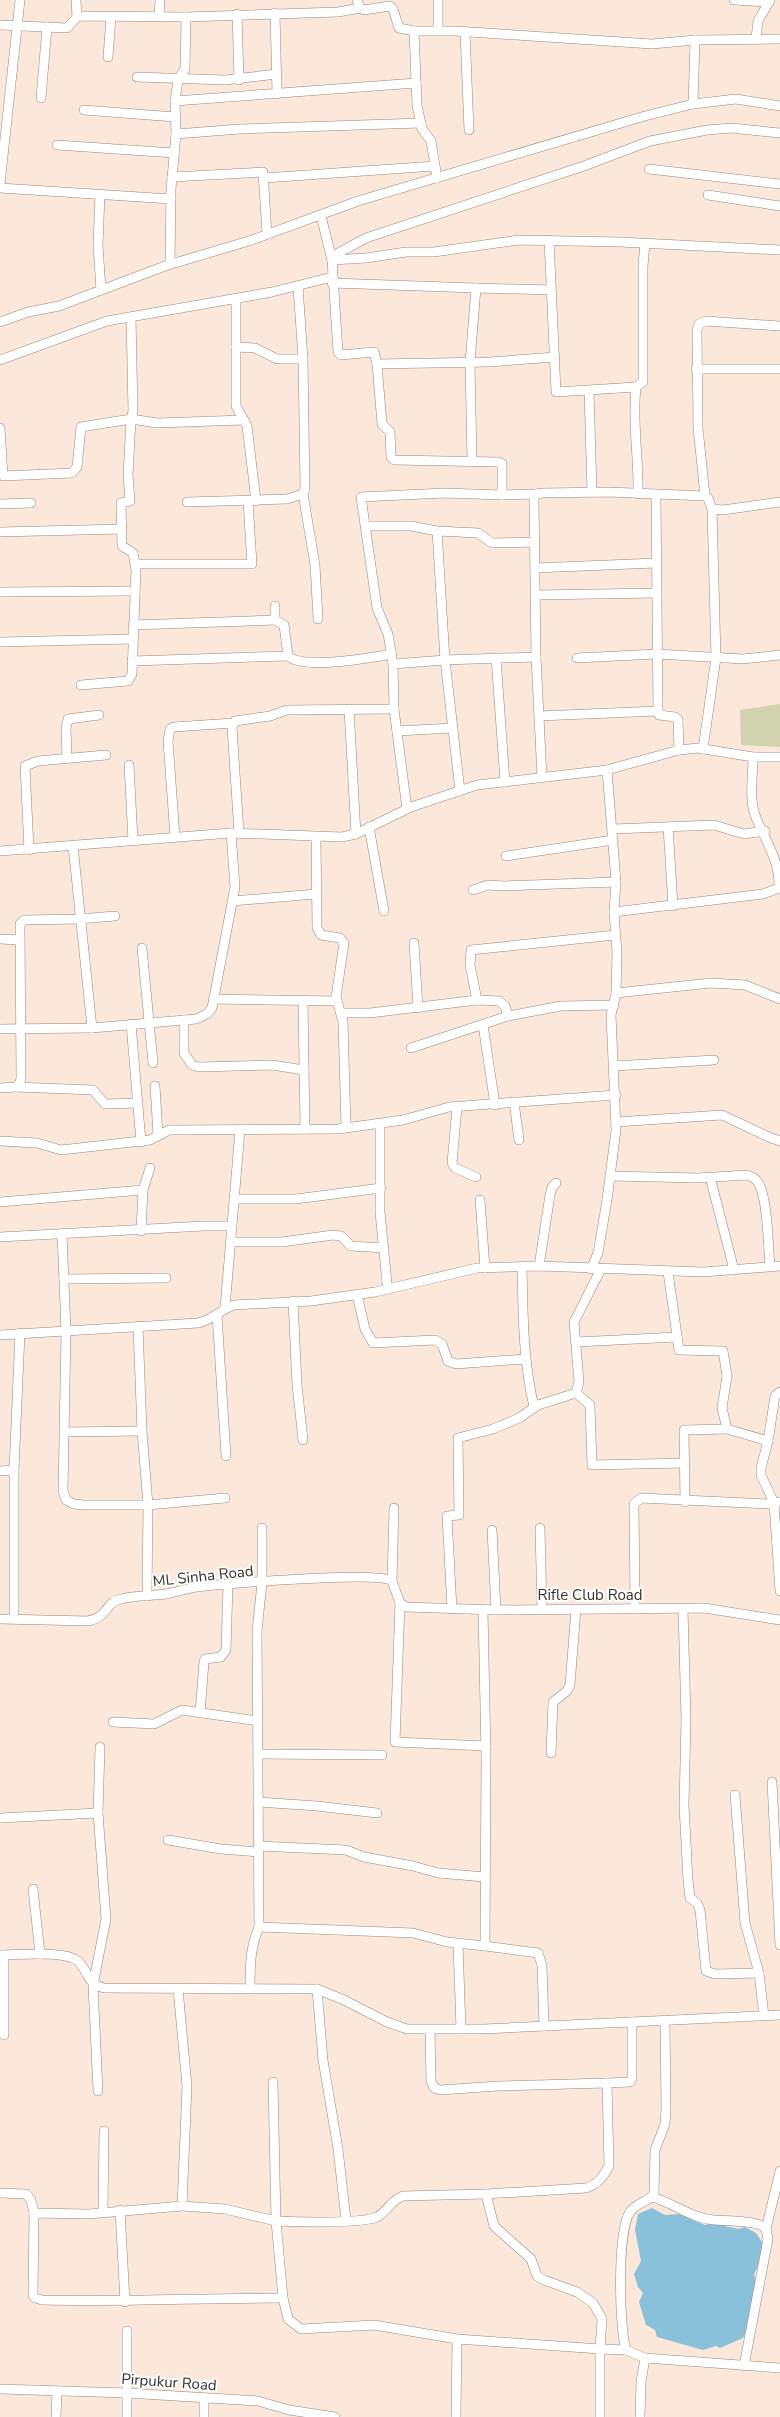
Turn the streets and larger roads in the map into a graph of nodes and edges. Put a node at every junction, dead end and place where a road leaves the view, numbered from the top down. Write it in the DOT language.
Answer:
graph roads {
  1 [pos="20,0"];
  2 [pos="76,0"];
  3 [pos="160,0"];
  4 [pos="438,0"];
  5 [pos="734,0"];
  6 [pos="770,1"];
  7 [pos="359,4"];
  8 [pos="275,13"];
  9 [pos="237,14"];
  10 [pos="159,16"];
  11 [pos="77,17"];
  12 [pos="111,17"];
  13 [pos="186,17"];
  14 [pos="0,25"];
  15 [pos="19,26"];
  16 [pos="46,27"];
  17 [pos="438,30"];
  18 [pos="414,31"];
  19 [pos="465,32"];
  20 [pos="756,38"];
  21 [pos="780,39"];
  22 [pos="695,40"];
  23 [pos="108,58"];
  24 [pos="277,74"];
  25 [pos="137,77"];
  26 [pos="178,80"];
  27 [pos="239,80"];
  28 [pos="416,83"];
  29 [pos="278,94"];
  30 [pos="41,98"];
  31 [pos="174,101"];
  32 [pos="693,104"];
  33 [pos="780,106"];
  34 [pos="84,110"];
  35 [pos="3,112"];
  36 [pos="175,117"];
  37 [pos="421,123"];
  38 [pos="469,130"];
  39 [pos="780,133"];
  40 [pos="176,134"];
  41 [pos="57,145"];
  42 [pos="1,153"];
  43 [pos="174,153"];
  44 [pos="435,166"];
  45 [pos="649,169"];
  46 [pos="172,178"];
  47 [pos="264,178"];
  48 [pos="437,178"];
  49 [pos="780,184"];
  50 [pos="0,186"];
  51 [pos="100,194"];
  52 [pos="708,195"];
  53 [pos="171,199"];
  54 [pos="780,206"];
  55 [pos="321,216"];
  56 [pos="267,234"];
  57 [pos="549,240"];
  58 [pos="645,243"];
  59 [pos="780,250"];
  60 [pos="330,255"];
  61 [pos="170,264"];
  62 [pos="332,280"];
  63 [pos="298,286"];
  64 [pos="476,288"];
  65 [pos="101,290"];
  66 [pos="551,290"];
  67 [pos="236,299"];
  68 [pos="130,317"];
  69 [pos="0,322"];
  70 [pos="780,326"];
  71 [pos="236,347"];
  72 [pos="555,357"];
  73 [pos="303,359"];
  74 [pos="0,360"];
  75 [pos="470,362"];
  76 [pos="377,364"];
  77 [pos="696,369"];
  78 [pos="780,369"];
  79 [pos="636,387"];
  80 [pos="588,390"];
  81 [pos="131,419"];
  82 [pos="244,420"];
  83 [pos="0,428"];
  84 [pos="472,461"];
  85 [pos="2,476"];
  86 [pos="592,492"];
  87 [pos="303,494"];
  88 [pos="536,494"];
  89 [pos="638,494"];
  90 [pos="502,495"];
  91 [pos="656,495"];
  92 [pos="705,496"];
  93 [pos="252,501"];
  94 [pos="187,502"];
  95 [pos="780,502"];
  96 [pos="31,503"];
  97 [pos="0,504"];
  98 [pos="712,509"];
  99 [pos="366,526"];
  100 [pos="122,529"];
  101 [pos="437,531"];
  102 [pos="0,532"];
  103 [pos="535,542"];
  104 [pos="656,563"];
  105 [pos="136,564"];
  106 [pos="535,568"];
  107 [pos="135,591"];
  108 [pos="0,592"];
  109 [pos="657,593"];
  110 [pos="535,595"];
  111 [pos="275,606"];
  112 [pos="318,619"];
  113 [pos="274,620"];
  114 [pos="133,625"];
  115 [pos="132,639"];
  116 [pos="0,642"];
  117 [pos="392,654"];
  118 [pos="657,654"];
  119 [pos="780,655"];
  120 [pos="288,656"];
  121 [pos="536,657"];
  122 [pos="496,658"];
  123 [pos="577,658"];
  124 [pos="716,658"];
  125 [pos="445,660"];
  126 [pos="132,661"];
  127 [pos="393,664"];
  128 [pos="81,685"];
  129 [pos="349,709"];
  130 [pos="394,709"];
  131 [pos="658,711"];
  132 [pos="99,715"];
  133 [pos="539,716"];
  134 [pos="233,723"];
  135 [pos="453,728"];
  136 [pos="397,731"];
  137 [pos="703,749"];
  138 [pos="679,750"];
  139 [pos="106,755"];
  140 [pos="753,757"];
  141 [pos="780,757"];
  142 [pos="67,758"];
  143 [pos="129,765"];
  144 [pos="606,770"];
  145 [pos="542,777"];
  146 [pos="505,782"];
  147 [pos="460,791"];
  148 [pos="407,809"];
  149 [pos="369,827"];
  150 [pos="668,827"];
  151 [pos="613,829"];
  152 [pos="764,831"];
  153 [pos="235,833"];
  154 [pos="356,834"];
  155 [pos="175,837"];
  156 [pos="316,837"];
  157 [pos="613,840"];
  158 [pos="133,841"];
  159 [pos="73,846"];
  160 [pos="29,850"];
  161 [pos="0,851"];
  162 [pos="506,856"];
  163 [pos="778,861"];
  164 [pos="616,882"];
  165 [pos="779,888"];
  166 [pos="473,890"];
  167 [pos="316,894"];
  168 [pos="232,901"];
  169 [pos="673,906"];
  170 [pos="384,911"];
  171 [pos="614,912"];
  172 [pos="115,916"];
  173 [pos="79,919"];
  174 [pos="616,935"];
  175 [pos="0,940"];
  176 [pos="20,940"];
  177 [pos="414,943"];
  178 [pos="142,948"];
  179 [pos="616,993"];
  180 [pos="214,999"];
  181 [pos="780,999"];
  182 [pos="303,1000"];
  183 [pos="477,1000"];
  184 [pos="337,1001"];
  185 [pos="614,1005"];
  186 [pos="418,1008"];
  187 [pos="342,1013"];
  188 [pos="508,1016"];
  189 [pos="184,1020"];
  190 [pos="150,1022"];
  191 [pos="131,1024"];
  192 [pos="482,1025"];
  193 [pos="92,1028"];
  194 [pos="0,1029"];
  195 [pos="22,1029"];
  196 [pos="411,1048"];
  197 [pos="714,1060"];
  198 [pos="153,1063"];
  199 [pos="614,1066"];
  200 [pos="304,1070"];
  201 [pos="155,1086"];
  202 [pos="16,1087"];
  203 [pos="0,1088"];
  204 [pos="616,1095"];
  205 [pos="514,1102"];
  206 [pos="138,1103"];
  207 [pos="495,1105"];
  208 [pos="457,1107"];
  209 [pos="616,1122"];
  210 [pos="380,1124"];
  211 [pos="346,1128"];
  212 [pos="305,1129"];
  213 [pos="240,1130"];
  214 [pos="158,1135"];
  215 [pos="519,1140"];
  216 [pos="0,1141"];
  217 [pos="780,1141"];
  218 [pos="141,1142"];
  219 [pos="150,1168"];
  220 [pos="610,1176"];
  221 [pos="476,1177"];
  222 [pos="710,1177"];
  223 [pos="556,1183"];
  224 [pos="381,1188"];
  225 [pos="143,1190"];
  226 [pos="234,1199"];
  227 [pos="480,1200"];
  228 [pos="0,1202"];
  229 [pos="232,1226"];
  230 [pos="141,1230"];
  231 [pos="62,1234"];
  232 [pos="0,1237"];
  233 [pos="230,1242"];
  234 [pos="384,1248"];
  235 [pos="539,1266"];
  236 [pos="775,1266"];
  237 [pos="522,1267"];
  238 [pos="485,1268"];
  239 [pos="591,1269"];
  240 [pos="600,1269"];
  241 [pos="734,1270"];
  242 [pos="668,1272"];
  243 [pos="166,1278"];
  244 [pos="64,1279"];
  245 [pos="387,1283"];
  246 [pos="357,1294"];
  247 [pos="292,1301"];
  248 [pos="225,1308"];
  249 [pos="217,1315"];
  250 [pos="138,1326"];
  251 [pos="66,1331"];
  252 [pos="20,1333"];
  253 [pos="0,1335"];
  254 [pos="677,1337"];
  255 [pos="576,1342"];
  256 [pos="525,1359"];
  257 [pos="780,1392"];
  258 [pos="576,1393"];
  259 [pos="534,1408"];
  260 [pos="727,1429"];
  261 [pos="142,1431"];
  262 [pos="64,1432"];
  263 [pos="303,1440"];
  264 [pos="768,1441"];
  265 [pos="226,1456"];
  266 [pos="685,1463"];
  267 [pos="14,1470"];
  268 [pos="0,1471"];
  269 [pos="225,1498"];
  270 [pos="685,1502"];
  271 [pos="777,1502"];
  272 [pos="148,1505"];
  273 [pos="394,1508"];
  274 [pos="262,1528"];
  275 [pos="540,1528"];
  276 [pos="492,1530"];
  277 [pos="392,1581"];
  278 [pos="262,1583"];
  279 [pos="228,1585"];
  280 [pos="780,1591"];
  281 [pos="147,1596"];
  282 [pos="400,1604"];
  283 [pos="452,1609"];
  284 [pos="576,1609"];
  285 [pos="634,1609"];
  286 [pos="683,1609"];
  287 [pos="483,1610"];
  288 [pos="496,1610"];
  289 [pos="542,1610"];
  290 [pos="14,1618"];
  291 [pos="0,1619"];
  292 [pos="780,1620"];
  293 [pos="200,1713"];
  294 [pos="258,1721"];
  295 [pos="113,1722"];
  296 [pos="486,1746"];
  297 [pos="100,1747"];
  298 [pos="551,1752"];
  299 [pos="259,1754"];
  300 [pos="382,1756"];
  301 [pos="772,1782"];
  302 [pos="735,1796"];
  303 [pos="258,1802"];
  304 [pos="98,1812"];
  305 [pos="377,1813"];
  306 [pos="0,1818"];
  307 [pos="168,1840"];
  308 [pos="258,1849"];
  309 [pos="485,1877"];
  310 [pos="32,1888"];
  311 [pos="259,1927"];
  312 [pos="458,1944"];
  313 [pos="780,1945"];
  314 [pos="485,1946"];
  315 [pos="40,1954"];
  316 [pos="2,1955"];
  317 [pos="759,1973"];
  318 [pos="93,1985"];
  319 [pos="178,1989"];
  320 [pos="250,1989"];
  321 [pos="317,1989"];
  322 [pos="780,2014"];
  323 [pos="764,2016"];
  324 [pos="665,2020"];
  325 [pos="632,2022"];
  326 [pos="544,2026"];
  327 [pos="461,2028"];
  328 [pos="430,2030"];
  329 [pos="4,2035"];
  330 [pos="273,2082"];
  331 [pos="608,2084"];
  332 [pos="98,2091"];
  333 [pos="104,2131"];
  334 [pos="780,2171"];
  335 [pos="0,2193"];
  336 [pos="486,2194"];
  337 [pos="652,2197"];
  338 [pos="182,2206"];
  339 [pos="120,2210"];
  340 [pos="103,2211"];
  341 [pos="34,2212"];
  342 [pos="346,2220"];
  343 [pos="276,2221"];
  344 [pos="766,2229"];
  345 [pos="283,2298"];
  346 [pos="125,2302"];
  347 [pos="127,2331"];
  348 [pos="457,2339"];
  349 [pos="600,2349"];
  350 [pos="626,2350"];
  351 [pos="644,2358"];
  352 [pos="744,2366"];
  353 [pos="780,2368"];
  354 [pos="0,2389"];
  355 [pos="57,2391"];
  356 [pos="127,2393"];
  357 [pos="204,2399"];
  358 [pos="321,2416"];
  359 [pos="56,2417"];
  360 [pos="127,2417"];
  361 [pos="204,2417"];
  362 [pos="335,2417"];
  363 [pos="456,2417"];
  364 [pos="600,2417"];
  365 [pos="640,2417"];
  1 -- 15 [label="street"];
  2 -- 11 [label="street"];
  3 -- 10 [label="street"];
  4 -- 17 [label="street"];
  5 -- 6 [label="street"];
  6 -- 20 [label="street"];
  7 -- 8 [label="street"];
  7 -- 18 [label="street"];
  8 -- 9 [label="street"];
  8 -- 24 [label="street"];
  9 -- 13 [label="street"];
  9 -- 27 [label="street"];
  10 -- 12 [label="street"];
  10 -- 13 [label="street"];
  11 -- 12 [label="street"];
  11 -- 16 [label="street"];
  12 -- 23 [label="street"];
  13 -- 26 [label="street"];
  14 -- 15 [label="street"];
  15 -- 16 [label="street"];
  15 -- 35 [label="street"];
  16 -- 30 [label="street"];
  17 -- 18 [label="street"];
  17 -- 19 [label="street"];
  18 -- 28 [label="street"];
  19 -- 22 [label="street"];
  19 -- 38 [label="street"];
  20 -- 21 [label="street"];
  20 -- 22 [label="street"];
  22 -- 32 [label="street"];
  24 -- 27 [label="street"];
  24 -- 29 [label="street"];
  25 -- 26 [label="street"];
  26 -- 27 [label="street"];
  26 -- 31 [label="street"];
  28 -- 29 [label="street"];
  28 -- 37 [label="street"];
  29 -- 31 [label="street"];
  31 -- 36 [label="street"];
  32 -- 33 [label="street"];
  32 -- 48 [label="street"];
  34 -- 36 [label="street"];
  35 -- 42 [label="street"];
  36 -- 40 [label="street"];
  37 -- 40 [label="street"];
  37 -- 44 [label="street"];
  39 -- 60 [label="street"];
  40 -- 43 [label="street"];
  41 -- 43 [label="street"];
  42 -- 50 [label="street"];
  43 -- 46 [label="street"];
  44 -- 47 [label="street"];
  44 -- 48 [label="street"];
  45 -- 49 [label="street"];
  46 -- 47 [label="street"];
  46 -- 53 [label="street"];
  47 -- 56 [label="street"];
  48 -- 55 [label="street"];
  50 -- 51 [label="street"];
  51 -- 53 [label="street"];
  51 -- 65 [label="street"];
  52 -- 54 [label="street"];
  53 -- 61 [label="street"];
  55 -- 56 [label="street"];
  55 -- 60 [label="street"];
  56 -- 61 [label="street"];
  57 -- 58 [label="street"];
  57 -- 60 [label="street"];
  57 -- 66 [label="street"];
  58 -- 59 [label="street"];
  58 -- 79 [label="street"];
  60 -- 62 [label="street"];
  61 -- 65 [label="street"];
  62 -- 63 [label="street"];
  62 -- 64 [label="street"];
  62 -- 76 [label="street"];
  63 -- 67 [label="street"];
  63 -- 73 [label="street"];
  64 -- 66 [label="street"];
  64 -- 75 [label="street"];
  65 -- 69 [label="street"];
  66 -- 72 [label="street"];
  67 -- 68 [label="street"];
  67 -- 71 [label="street"];
  68 -- 74 [label="street"];
  68 -- 81 [label="street"];
  70 -- 77 [label="street"];
  71 -- 73 [label="street"];
  71 -- 82 [label="street"];
  72 -- 75 [label="street"];
  72 -- 80 [label="street"];
  73 -- 87 [label="street"];
  75 -- 76 [label="street"];
  75 -- 84 [label="street"];
  76 -- 84 [label="street"];
  77 -- 78 [label="street"];
  77 -- 92 [label="street"];
  79 -- 80 [label="street"];
  79 -- 89 [label="street"];
  80 -- 86 [label="street"];
  81 -- 82 [label="street"];
  81 -- 85 [label="street"];
  81 -- 100 [label="street"];
  82 -- 93 [label="street"];
  83 -- 85 [label="street"];
  84 -- 90 [label="street"];
  86 -- 88 [label="street"];
  86 -- 89 [label="street"];
  87 -- 93 [label="street"];
  87 -- 112 [label="street"];
  88 -- 90 [label="street"];
  88 -- 103 [label="street"];
  89 -- 91 [label="street"];
  90 -- 99 [label="street"];
  91 -- 92 [label="street"];
  91 -- 104 [label="street"];
  92 -- 98 [label="street"];
  93 -- 94 [label="street"];
  93 -- 105 [label="street"];
  95 -- 98 [label="street"];
  96 -- 97 [label="street"];
  98 -- 124 [label="street"];
  99 -- 101 [label="street"];
  99 -- 117 [label="street"];
  100 -- 102 [label="street"];
  100 -- 105 [label="street"];
  101 -- 103 [label="street"];
  101 -- 125 [label="street"];
  103 -- 106 [label="street"];
  104 -- 106 [label="street"];
  104 -- 109 [label="street"];
  105 -- 107 [label="street"];
  106 -- 110 [label="street"];
  107 -- 108 [label="street"];
  107 -- 114 [label="street"];
  109 -- 110 [label="street"];
  109 -- 118 [label="street"];
  110 -- 121 [label="street"];
  111 -- 113 [label="street"];
  113 -- 114 [label="street"];
  113 -- 120 [label="street"];
  114 -- 115 [label="street"];
  115 -- 116 [label="street"];
  115 -- 126 [label="street"];
  117 -- 120 [label="street"];
  117 -- 127 [label="street"];
  118 -- 123 [label="street"];
  118 -- 124 [label="street"];
  118 -- 131 [label="street"];
  119 -- 124 [label="street"];
  120 -- 126 [label="street"];
  121 -- 122 [label="street"];
  121 -- 133 [label="street"];
  122 -- 125 [label="street"];
  122 -- 146 [label="street"];
  124 -- 137 [label="street"];
  125 -- 127 [label="street"];
  125 -- 135 [label="street"];
  126 -- 128 [label="street"];
  127 -- 130 [label="street"];
  129 -- 130 [label="street"];
  129 -- 134 [label="street"];
  129 -- 154 [label="street"];
  130 -- 136 [label="street"];
  131 -- 133 [label="street"];
  131 -- 138 [label="street"];
  132 -- 142 [label="street"];
  133 -- 145 [label="street"];
  134 -- 153 [label="street"];
  134 -- 155 [label="street"];
  135 -- 136 [label="street"];
  135 -- 147 [label="street"];
  136 -- 148 [label="street"];
  137 -- 138 [label="street"];
  137 -- 140 [label="street"];
  138 -- 144 [label="street"];
  139 -- 142 [label="street"];
  140 -- 141 [label="street"];
  140 -- 152 [label="street"];
  142 -- 160 [label="street"];
  143 -- 158 [label="street"];
  144 -- 145 [label="street"];
  144 -- 151 [label="street"];
  145 -- 146 [label="street"];
  146 -- 147 [label="street"];
  147 -- 148 [label="street"];
  148 -- 149 [label="street"];
  149 -- 154 [label="street"];
  149 -- 170 [label="street"];
  150 -- 151 [label="street"];
  150 -- 152 [label="street"];
  150 -- 169 [label="street"];
  151 -- 157 [label="street"];
  152 -- 163 [label="street"];
  153 -- 155 [label="street"];
  153 -- 156 [label="street"];
  153 -- 168 [label="street"];
  154 -- 156 [label="street"];
  155 -- 158 [label="street"];
  156 -- 167 [label="street"];
  157 -- 162 [label="street"];
  157 -- 164 [label="street"];
  158 -- 159 [label="street"];
  159 -- 160 [label="street"];
  159 -- 173 [label="street"];
  160 -- 161 [label="street"];
  163 -- 165 [label="street"];
  164 -- 166 [label="street"];
  164 -- 171 [label="street"];
  165 -- 169 [label="street"];
  167 -- 168 [label="street"];
  167 -- 184 [label="street"];
  168 -- 180 [label="street"];
  169 -- 171 [label="street"];
  171 -- 174 [label="street"];
  172 -- 173 [label="street"];
  173 -- 176 [label="street"];
  173 -- 193 [label="street"];
  174 -- 179 [label="street"];
  174 -- 183 [label="street"];
  175 -- 176 [label="street"];
  176 -- 195 [label="street"];
  177 -- 186 [label="street"];
  178 -- 190 [label="street"];
  179 -- 181 [label="street"];
  179 -- 185 [label="street"];
  180 -- 182 [label="street"];
  180 -- 189 [label="street"];
  182 -- 184 [label="street"];
  182 -- 200 [label="street"];
  183 -- 186 [label="street"];
  183 -- 188 [label="street"];
  184 -- 187 [label="street"];
  185 -- 188 [label="street"];
  185 -- 199 [label="street"];
  186 -- 187 [label="street"];
  187 -- 211 [label="street"];
  188 -- 192 [label="street"];
  189 -- 190 [label="street"];
  189 -- 200 [label="street"];
  190 -- 191 [label="street"];
  190 -- 198 [label="street"];
  191 -- 193 [label="street"];
  191 -- 206 [label="street"];
  192 -- 196 [label="street"];
  192 -- 207 [label="street"];
  193 -- 195 [label="street"];
  194 -- 195 [label="street"];
  195 -- 202 [label="street"];
  197 -- 199 [label="street"];
  199 -- 204 [label="street"];
  200 -- 212 [label="street"];
  201 -- 214 [label="street"];
  202 -- 203 [label="street"];
  202 -- 206 [label="street"];
  204 -- 205 [label="street"];
  204 -- 209 [label="street"];
  205 -- 207 [label="street"];
  205 -- 215 [label="street"];
  206 -- 218 [label="street"];
  207 -- 208 [label="street"];
  208 -- 210 [label="street"];
  208 -- 221 [label="street"];
  209 -- 217 [label="street"];
  209 -- 220 [label="street"];
  210 -- 211 [label="street"];
  210 -- 224 [label="street"];
  211 -- 212 [label="street"];
  212 -- 213 [label="street"];
  213 -- 214 [label="street"];
  213 -- 226 [label="street"];
  214 -- 218 [label="street"];
  216 -- 218 [label="street"];
  219 -- 225 [label="street"];
  220 -- 222 [label="street"];
  220 -- 239 [label="street"];
  222 -- 236 [label="street"];
  222 -- 241 [label="street"];
  223 -- 235 [label="street"];
  224 -- 226 [label="street"];
  224 -- 234 [label="street"];
  225 -- 228 [label="street"];
  225 -- 230 [label="street"];
  226 -- 229 [label="street"];
  227 -- 238 [label="street"];
  229 -- 230 [label="street"];
  229 -- 233 [label="street"];
  230 -- 231 [label="street"];
  231 -- 232 [label="street"];
  231 -- 244 [label="street"];
  233 -- 234 [label="street"];
  233 -- 248 [label="street"];
  234 -- 245 [label="street"];
  235 -- 237 [label="street"];
  235 -- 239 [label="street"];
  236 -- 241 [label="street"];
  237 -- 238 [label="street"];
  237 -- 256 [label="street"];
  238 -- 246 [label="street"];
  239 -- 240 [label="street"];
  240 -- 242 [label="street"];
  240 -- 255 [label="street"];
  241 -- 242 [label="street"];
  242 -- 254 [label="street"];
  243 -- 244 [label="street"];
  244 -- 251 [label="street"];
  246 -- 247 [label="street"];
  246 -- 256 [label="street"];
  247 -- 248 [label="street"];
  247 -- 263 [label="street"];
  248 -- 249 [label="street"];
  249 -- 250 [label="street"];
  249 -- 265 [label="street"];
  250 -- 251 [label="street"];
  250 -- 261 [label="street"];
  251 -- 252 [label="street"];
  251 -- 262 [label="street"];
  252 -- 253 [label="street"];
  252 -- 267 [label="street"];
  254 -- 255 [label="street"];
  254 -- 260 [label="street"];
  255 -- 258 [label="street"];
  256 -- 259 [label="street"];
  257 -- 264 [label="street"];
  258 -- 259 [label="street"];
  258 -- 266 [label="street"];
  259 -- 283 [label="street"];
  260 -- 264 [label="street"];
  260 -- 266 [label="street"];
  261 -- 262 [label="street"];
  261 -- 272 [label="street"];
  262 -- 272 [label="street"];
  264 -- 271 [label="street"];
  266 -- 270 [label="street"];
  267 -- 268 [label="street"];
  267 -- 290 [label="street"];
  269 -- 272 [label="street"];
  270 -- 271 [label="street"];
  270 -- 285 [label="street"];
  271 -- 280 [label="street"];
  272 -- 281 [label="street"];
  273 -- 277 [label="street"];
  274 -- 278 [label="street"];
  275 -- 289 [label="street"];
  276 -- 288 [label="street"];
  277 -- 278 [label="street, ML Sinha Road"];
  277 -- 282 [label="street"];
  278 -- 279 [label="street, ML Sinha Road"];
  278 -- 294 [label="street"];
  279 -- 281 [label="street, ML Sinha Road"];
  279 -- 293 [label="street"];
  281 -- 290 [label="street, ML Sinha Road"];
  282 -- 283 [label="street, Rifle Club Road"];
  282 -- 296 [label="street"];
  283 -- 287 [label="street, Rifle Club Road"];
  284 -- 285 [label="street, Rifle Club Road"];
  284 -- 289 [label="street, Rifle Club Road"];
  284 -- 298 [label="street"];
  285 -- 286 [label="street, Rifle Club Road"];
  286 -- 292 [label="street, Rifle Club Road"];
  286 -- 317 [label="street"];
  287 -- 288 [label="street, Rifle Club Road"];
  287 -- 296 [label="street"];
  288 -- 289 [label="street, Rifle Club Road"];
  290 -- 291 [label="street, ML Sinha Road"];
  293 -- 294 [label="street"];
  293 -- 295 [label="street"];
  294 -- 299 [label="street"];
  296 -- 309 [label="street"];
  297 -- 304 [label="street"];
  299 -- 300 [label="street"];
  299 -- 303 [label="street"];
  301 -- 313 [label="street"];
  302 -- 317 [label="street"];
  303 -- 305 [label="street"];
  303 -- 308 [label="street"];
  304 -- 306 [label="street"];
  304 -- 318 [label="street"];
  307 -- 308 [label="street"];
  308 -- 309 [label="street"];
  308 -- 311 [label="street"];
  309 -- 314 [label="street"];
  310 -- 315 [label="street"];
  311 -- 312 [label="street"];
  311 -- 320 [label="street"];
  312 -- 314 [label="street"];
  312 -- 327 [label="street"];
  314 -- 326 [label="street"];
  315 -- 316 [label="street"];
  315 -- 318 [label="street"];
  316 -- 329 [label="street"];
  317 -- 323 [label="street"];
  318 -- 319 [label="street"];
  318 -- 332 [label="street"];
  319 -- 320 [label="street"];
  319 -- 338 [label="street"];
  320 -- 321 [label="street"];
  321 -- 328 [label="street"];
  321 -- 342 [label="street"];
  322 -- 323 [label="street"];
  323 -- 324 [label="street"];
  324 -- 325 [label="street"];
  324 -- 337 [label="street"];
  325 -- 326 [label="street"];
  325 -- 331 [label="street"];
  326 -- 327 [label="street"];
  327 -- 328 [label="street"];
  328 -- 331 [label="street"];
  330 -- 343 [label="street"];
  331 -- 336 [label="street"];
  333 -- 340 [label="street"];
  334 -- 344 [label="street"];
  335 -- 341 [label="street"];
  336 -- 342 [label="street"];
  336 -- 349 [label="street"];
  337 -- 344 [label="street"];
  337 -- 350 [label="street"];
  338 -- 339 [label="street"];
  338 -- 343 [label="street"];
  339 -- 340 [label="street"];
  339 -- 346 [label="street"];
  340 -- 341 [label="street"];
  341 -- 346 [label="street"];
  342 -- 343 [label="street"];
  343 -- 345 [label="street"];
  344 -- 352 [label="street"];
  345 -- 346 [label="street"];
  345 -- 348 [label="street"];
  347 -- 356 [label="street"];
  348 -- 349 [label="street"];
  348 -- 363 [label="street"];
  349 -- 350 [label="street"];
  349 -- 364 [label="street"];
  350 -- 351 [label="street"];
  351 -- 352 [label="street"];
  351 -- 365 [label="street"];
  352 -- 353 [label="street"];
  354 -- 355 [label="street, Pirpukur Road"];
  355 -- 356 [label="street, Pirpukur Road"];
  355 -- 359 [label="street"];
  356 -- 357 [label="street, Pirpukur Road"];
  356 -- 360 [label="street"];
  357 -- 358 [label="street, Pirpukur Road"];
  357 -- 361 [label="street"];
  358 -- 362 [label="street, Pirpukur Road"];
}
